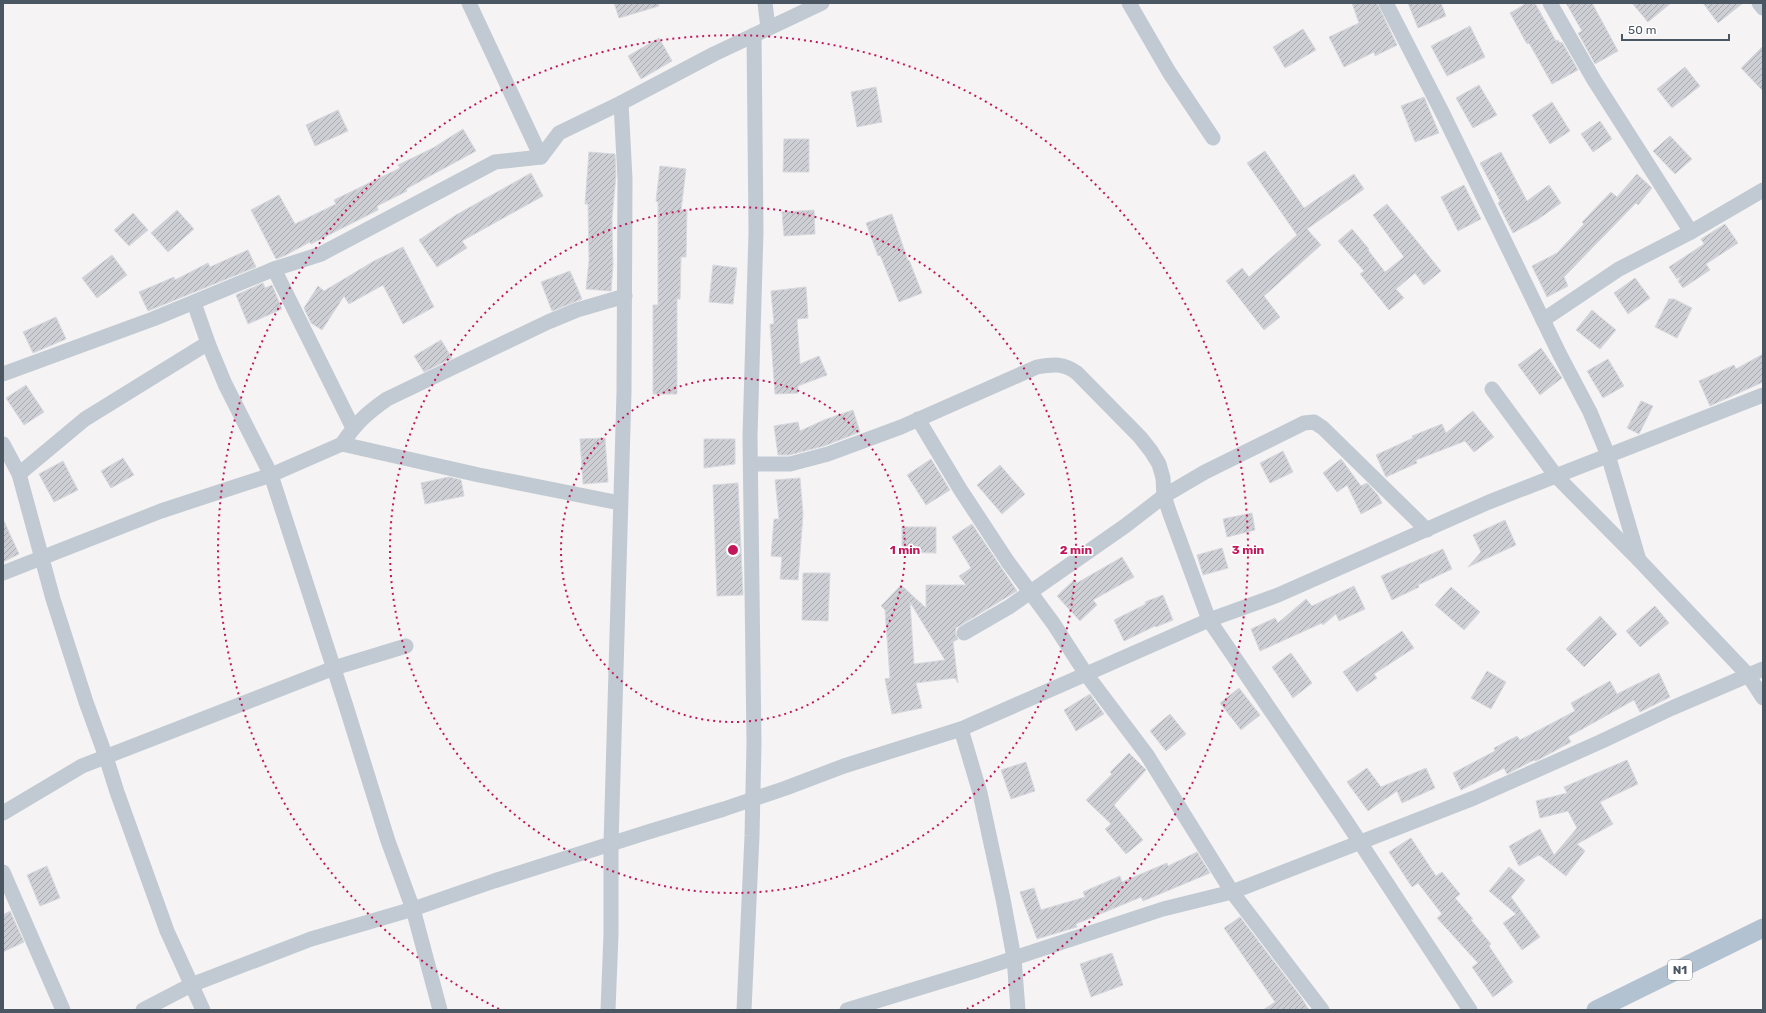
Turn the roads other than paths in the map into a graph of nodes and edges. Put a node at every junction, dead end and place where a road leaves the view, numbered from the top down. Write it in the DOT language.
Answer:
graph roads {
  1 [pos="469,3"];
  2 [pos="765,3"];
  3 [pos="822,3"];
  4 [pos="1129,3"];
  5 [pos="1386,3"];
  6 [pos="1550,3"];
  7 [pos="1759,3"];
  8 [pos="1763,8"];
  9 [pos="768,28"];
  10 [pos="754,34"];
  11 [pos="621,103"];
  12 [pos="1213,138"];
  13 [pos="541,157"];
  14 [pos="1763,190"];
  15 [pos="1691,232"];
  16 [pos="274,269"];
  17 [pos="625,296"];
  18 [pos="194,302"];
  19 [pos="1543,320"];
  20 [pos="208,343"];
  21 [pos="3,374"];
  22 [pos="1492,389"];
  23 [pos="1763,395"];
  24 [pos="918,419"];
  25 [pos="353,428"];
  26 [pos="3,444"];
  27 [pos="342,444"];
  28 [pos="1608,455"];
  29 [pos="751,464"];
  30 [pos="19,474"];
  31 [pos="270,475"];
  32 [pos="1556,476"];
  33 [pos="1164,496"];
  34 [pos="620,503"];
  35 [pos="1427,530"];
  36 [pos="43,557"];
  37 [pos="1639,560"];
  38 [pos="3,573"];
  39 [pos="1031,592"];
  40 [pos="1209,620"];
  41 [pos="964,633"];
  42 [pos="406,646"];
  43 [pos="334,668"];
  44 [pos="1763,669"];
  45 [pos="1086,674"];
  46 [pos="1748,675"];
  47 [pos="1763,698"];
  48 [pos="960,729"];
  49 [pos="106,757"];
  50 [pos="753,799"];
  51 [pos="3,813"];
  52 [pos="1359,842"];
  53 [pos="611,844"];
  54 [pos="3,872"];
  55 [pos="1232,892"];
  56 [pos="413,909"];
  57 [pos="1763,928"];
  58 [pos="1014,958"];
  59 [pos="191,985"];
  60 [pos="63,1010"];
  61 [pos="144,1010"];
  62 [pos="203,1010"];
  63 [pos="440,1010"];
  64 [pos="608,1010"];
  65 [pos="744,1010"];
  66 [pos="847,1010"];
  67 [pos="1018,1010"];
  68 [pos="1322,1010"];
  69 [pos="1470,1010"];
  70 [pos="1596,1010"];
  1 -- 13 [label="street"];
  2 -- 9 [label="street"];
  3 -- 9 [label="street"];
  4 -- 12 [label="street"];
  5 -- 19 [label="street"];
  6 -- 15 [label="street"];
  7 -- 8 [label="street"];
  9 -- 10 [label="street"];
  10 -- 11 [label="street"];
  10 -- 29 [label="street"];
  11 -- 13 [label="street"];
  11 -- 17 [label="street"];
  13 -- 16 [label="street"];
  14 -- 15 [label="street"];
  15 -- 19 [label="street"];
  16 -- 18 [label="street"];
  16 -- 25 [label="street"];
  17 -- 25 [label="street"];
  17 -- 34 [label="street"];
  18 -- 20 [label="street"];
  18 -- 21 [label="street"];
  19 -- 28 [label="street"];
  20 -- 30 [label="street"];
  20 -- 31 [label="street"];
  22 -- 32 [label="street"];
  23 -- 28 [label="street"];
  24 -- 29 [label="street"];
  24 -- 33 [label="street"];
  24 -- 39 [label="street"];
  25 -- 27 [label="street"];
  26 -- 30 [label="street"];
  27 -- 31 [label="street"];
  27 -- 34 [label="street"];
  28 -- 32 [label="street"];
  28 -- 37 [label="street"];
  29 -- 50 [label="street"];
  30 -- 36 [label="street"];
  31 -- 36 [label="street"];
  31 -- 43 [label="street"];
  32 -- 35 [label="street"];
  32 -- 37 [label="street"];
  33 -- 35 [label="street"];
  33 -- 39 [label="street"];
  33 -- 40 [label="street"];
  34 -- 53 [label="street"];
  35 -- 40 [label="street"];
  36 -- 38 [label="street"];
  36 -- 49 [label="street"];
  37 -- 46 [label="street"];
  39 -- 41 [label="street"];
  39 -- 45 [label="street"];
  40 -- 45 [label="street"];
  40 -- 52 [label="street"];
  42 -- 43 [label="street"];
  43 -- 49 [label="street"];
  43 -- 56 [label="street"];
  44 -- 46 [label="street"];
  45 -- 48 [label="street"];
  45 -- 55 [label="street"];
  46 -- 47 [label="street"];
  46 -- 52 [label="street"];
  48 -- 50 [label="street"];
  48 -- 58 [label="street"];
  49 -- 51 [label="street"];
  49 -- 59 [label="street"];
  50 -- 53 [label="street"];
  50 -- 65 [label="street"];
  52 -- 55 [label="street"];
  52 -- 69 [label="street"];
  53 -- 56 [label="street"];
  53 -- 64 [label="street"];
  54 -- 60 [label="street"];
  55 -- 58 [label="street"];
  55 -- 68 [label="street"];
  56 -- 59 [label="street"];
  56 -- 63 [label="street"];
  57 -- 70 [label="main road, N1"];
  58 -- 66 [label="street"];
  58 -- 67 [label="street"];
  59 -- 61 [label="street"];
  59 -- 62 [label="street"];
}
